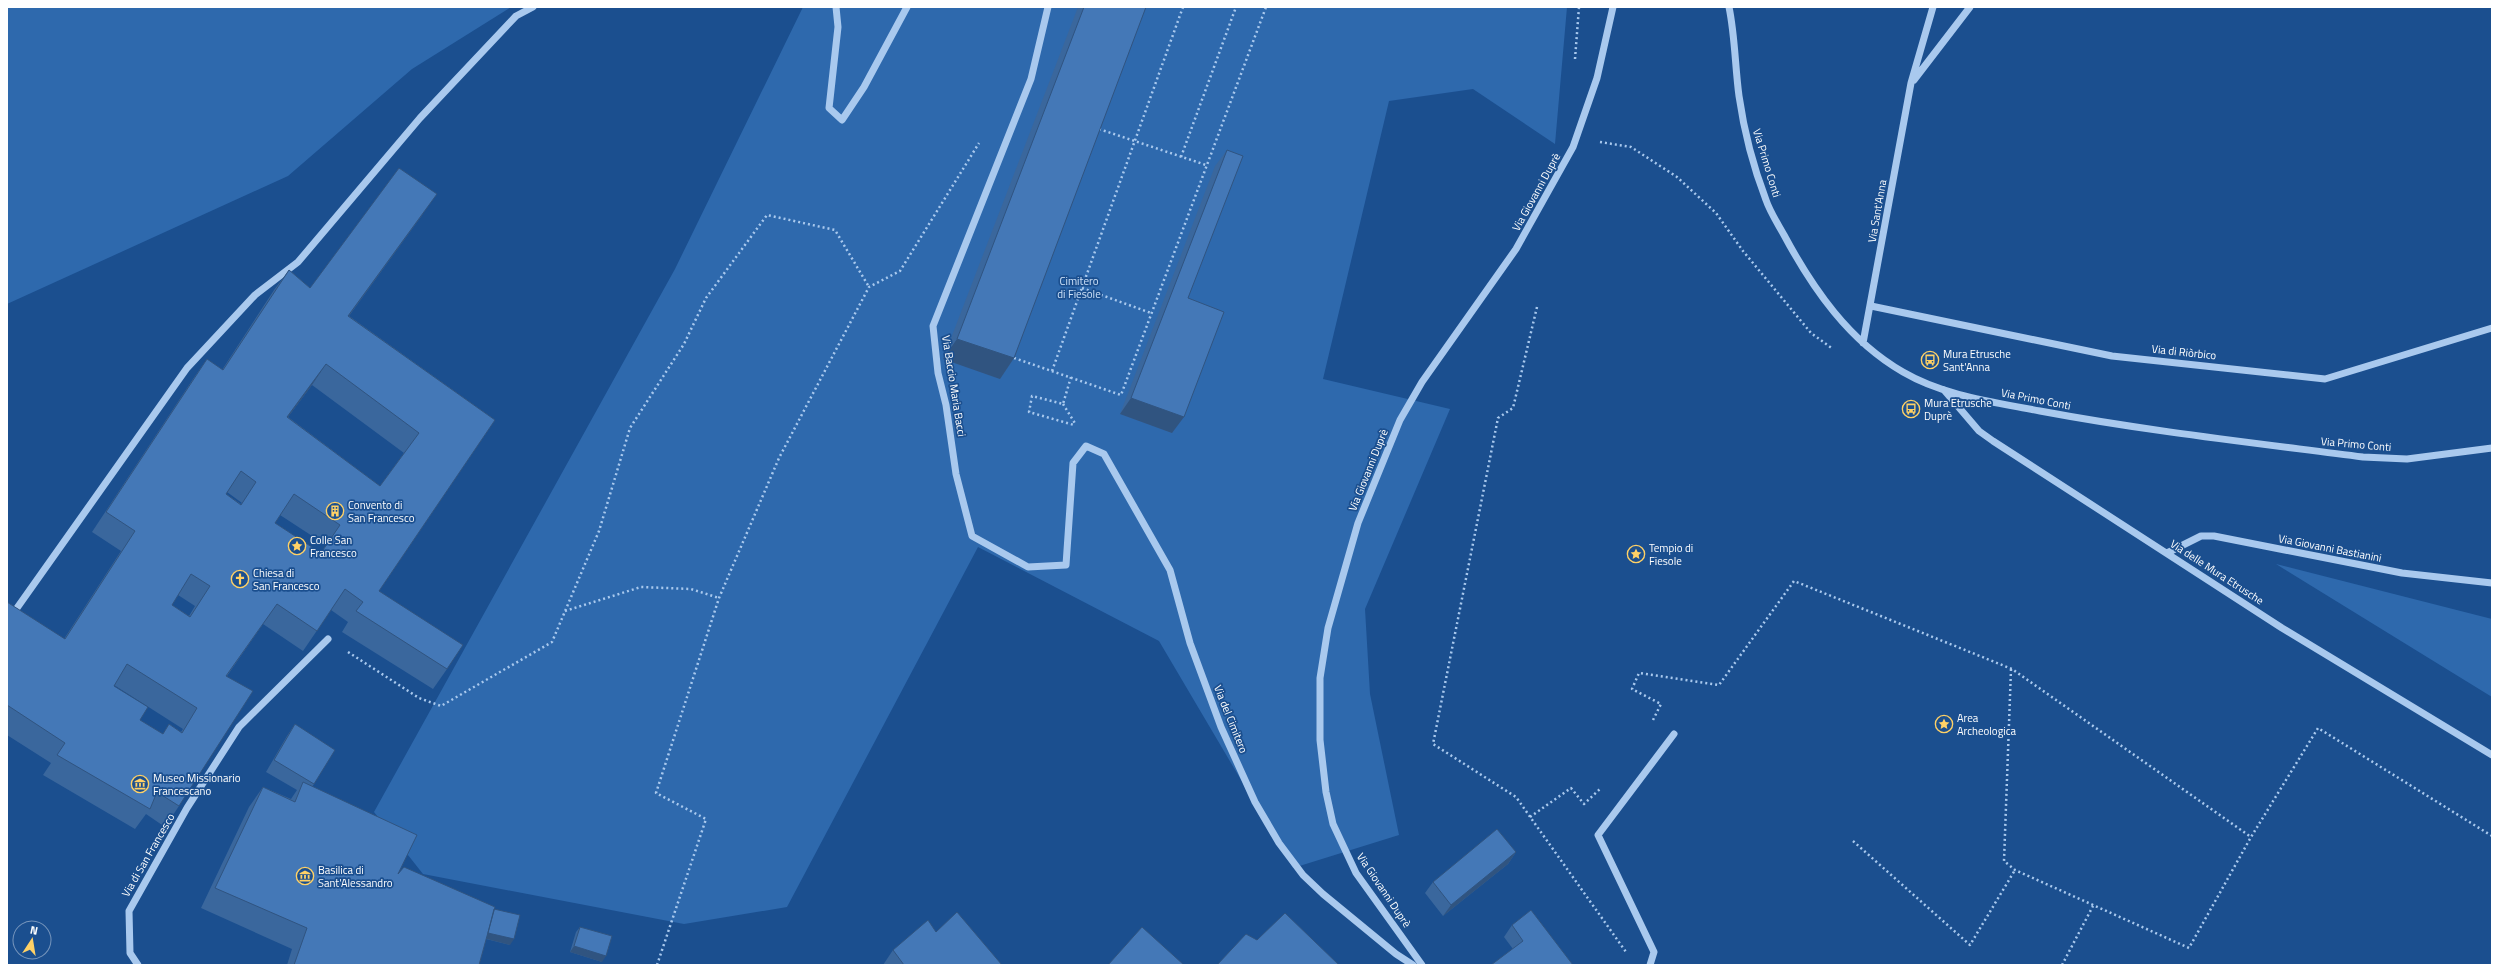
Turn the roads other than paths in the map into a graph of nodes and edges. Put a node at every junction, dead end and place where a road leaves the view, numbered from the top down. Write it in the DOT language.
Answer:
graph roads {
  1 [pos="533,7"];
  2 [pos="836,7"];
  3 [pos="907,7"];
  4 [pos="1048,7"];
  5 [pos="1613,7"];
  6 [pos="1729,7"];
  7 [pos="1933,7"];
  8 [pos="1970,7"];
  9 [pos="1911,84"];
  10 [pos="1871,306"];
  11 [pos="2492,328"];
  12 [pos="1863,343"];
  13 [pos="1944,390"];
  14 [pos="1086,446"];
  15 [pos="2492,448"];
  16 [pos="2167,553"];
  17 [pos="2492,582"];
  18 [pos="17,608"];
  19 [pos="328,639"];
  20 [pos="1674,734"];
  21 [pos="2492,755"];
  22 [pos="138,965"];
  23 [pos="1413,965"];
  24 [pos="1422,965"];
  25 [pos="1650,965"];
  1 -- 18 [label="street"];
  2 -- 3 [label="street"];
  4 -- 14 [label="street, Via Baccio Maria Bacci"];
  5 -- 24 [label="street, Via Giovanni Duprè"];
  6 -- 12 [label="street, Via Primo Conti"];
  7 -- 9 [label="street, Via Sant'Anna"];
  8 -- 9 [label="street"];
  9 -- 10 [label="street, Via Sant'Anna"];
  10 -- 11 [label="street, Via di Riòrbico"];
  10 -- 12 [label="street, Via Sant'Anna"];
  12 -- 13 [label="street, Via Primo Conti"];
  13 -- 15 [label="street, Via Primo Conti"];
  13 -- 16 [label="street, Via delle Mura Etrusche"];
  14 -- 23 [label="street, Via del Cimitero"];
  16 -- 17 [label="street, Via Giovanni Bastianini"];
  16 -- 21 [label="street, Via delle Mura Etrusche"];
  19 -- 22 [label="street, Via di San Francesco"];
  20 -- 25 [label="street"];
}
